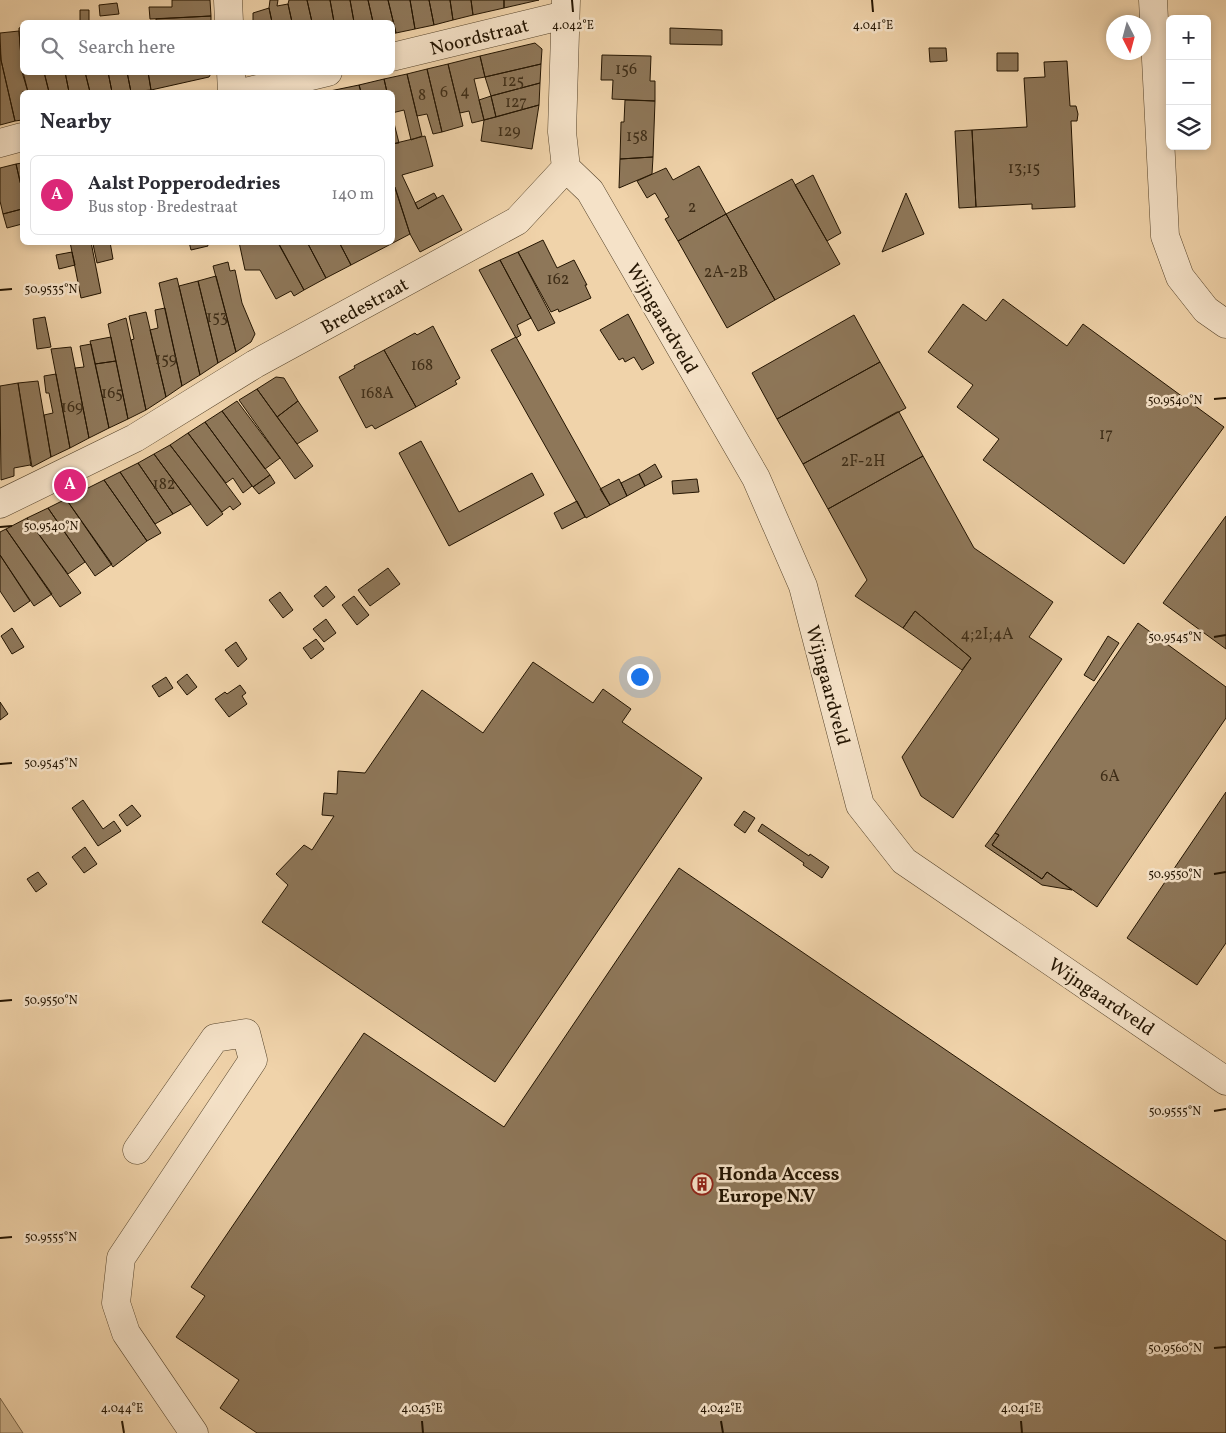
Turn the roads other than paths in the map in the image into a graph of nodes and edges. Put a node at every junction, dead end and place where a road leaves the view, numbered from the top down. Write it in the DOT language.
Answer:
graph roads {
  1 [pos="228,0"];
  2 [pos="1153,0"];
  3 [pos="565,7"];
  4 [pos="229,20"];
  5 [pos="395,56"];
  6 [pos="231,75"];
  7 [pos="316,75"];
  8 [pos="232,90"];
  9 [pos="253,90"];
  10 [pos="20,138"];
  11 [pos="0,143"];
  12 [pos="566,168"];
  13 [pos="1226,324"];
  14 [pos="0,504"];
  15 [pos="1226,1081"];
  16 [pos="137,1150"];
  17 [pos="194,1433"];
  1 -- 4 [label="street"];
  2 -- 13 [label="street"];
  3 -- 5 [label="street, Noordstraat"];
  3 -- 12 [label="street"];
  6 -- 8 [label="street"];
  7 -- 9 [label="street"];
  10 -- 11 [label="street"];
  12 -- 14 [label="street, Bredestraat"];
  12 -- 15 [label="street, Wijngaardveld"];
  16 -- 17 [label="street"];
}
